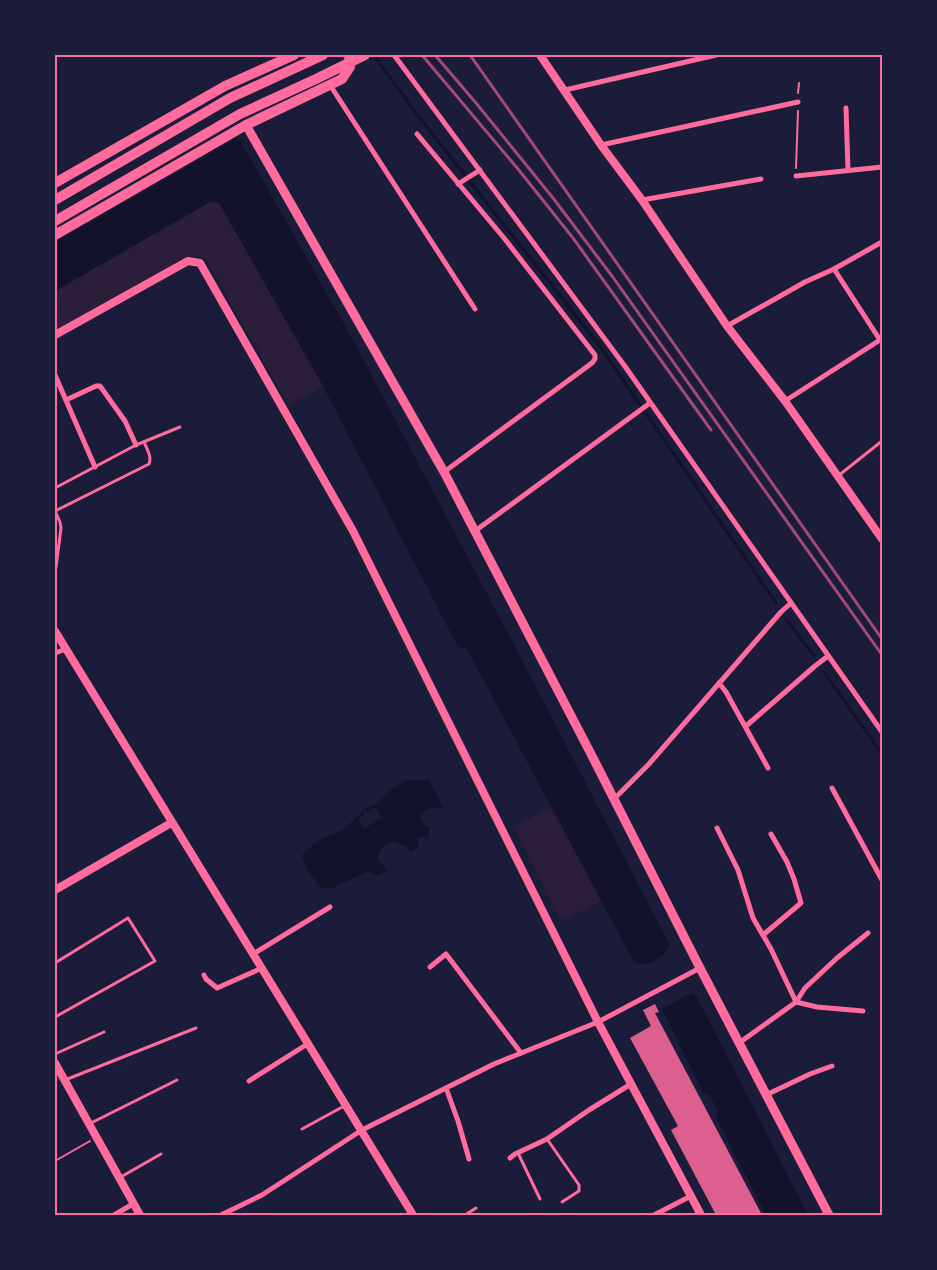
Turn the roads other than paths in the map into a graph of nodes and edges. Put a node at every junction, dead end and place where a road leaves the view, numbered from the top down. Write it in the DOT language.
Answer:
graph roads {
  1 [pos="294,55"];
  2 [pos="323,55"];
  3 [pos="349,55"];
  4 [pos="365,55"];
  5 [pos="394,55"];
  6 [pos="540,55"];
  7 [pos="716,55"];
  8 [pos="330,85"];
  9 [pos="565,90"];
  10 [pos="798,102"];
  11 [pos="846,108"];
  12 [pos="246,126"];
  13 [pos="418,134"];
  14 [pos="601,145"];
  15 [pos="882,168"];
  16 [pos="480,170"];
  17 [pos="848,170"];
  18 [pos="796,176"];
  19 [pos="761,179"];
  20 [pos="461,182"];
  21 [pos="55,183"];
  22 [pos="55,200"];
  23 [pos="642,200"];
  24 [pos="55,221"];
  25 [pos="55,236"];
  26 [pos="882,242"];
  27 [pos="834,270"];
  28 [pos="475,309"];
  29 [pos="727,326"];
  30 [pos="55,335"];
  31 [pos="881,342"];
  32 [pos="55,375"];
  33 [pos="66,400"];
  34 [pos="785,401"];
  35 [pos="649,404"];
  36 [pos="180,427"];
  37 [pos="882,441"];
  38 [pos="144,442"];
  39 [pos="136,445"];
  40 [pos="95,466"];
  41 [pos="444,472"];
  42 [pos="838,477"];
  43 [pos="55,488"];
  44 [pos="55,511"];
  45 [pos="474,531"];
  46 [pos="882,539"];
  47 [pos="56,566"];
  48 [pos="791,603"];
  49 [pos="55,631"];
  50 [pos="66,649"];
  51 [pos="55,653"];
  52 [pos="828,656"];
  53 [pos="719,683"];
  54 [pos="746,726"];
  55 [pos="882,732"];
  56 [pos="768,768"];
  57 [pos="832,788"];
  58 [pos="614,799"];
  59 [pos="171,823"];
  60 [pos="717,828"];
  61 [pos="771,834"];
  62 [pos="882,880"];
  63 [pos="55,890"];
  64 [pos="330,908"];
  65 [pos="868,933"];
  66 [pos="763,934"];
  67 [pos="253,954"];
  68 [pos="55,963"];
  69 [pos="430,967"];
  70 [pos="262,968"];
  71 [pos="700,968"];
  72 [pos="204,975"];
  73 [pos="796,1002"];
  74 [pos="863,1011"];
  75 [pos="55,1018"];
  76 [pos="598,1022"];
  77 [pos="196,1028"];
  78 [pos="104,1032"];
  79 [pos="738,1042"];
  80 [pos="308,1043"];
  81 [pos="521,1053"];
  82 [pos="55,1054"];
  83 [pos="56,1065"];
  84 [pos="832,1066"];
  85 [pos="65,1080"];
  86 [pos="177,1080"];
  87 [pos="249,1081"];
  88 [pos="631,1084"];
  89 [pos="446,1088"];
  90 [pos="766,1095"];
  91 [pos="346,1105"];
  92 [pos="89,1124"];
  93 [pos="302,1129"];
  94 [pos="362,1130"];
  95 [pos="547,1139"];
  96 [pos="518,1152"];
  97 [pos="161,1154"];
  98 [pos="510,1158"];
  99 [pos="469,1159"];
  100 [pos="118,1178"];
  101 [pos="691,1196"];
  102 [pos="540,1200"];
  103 [pos="562,1202"];
  104 [pos="133,1204"];
  105 [pos="476,1208"];
  106 [pos="114,1215"];
  107 [pos="140,1215"];
  108 [pos="221,1215"];
  109 [pos="413,1215"];
  110 [pos="465,1215"];
  111 [pos="654,1215"];
  112 [pos="701,1215"];
  113 [pos="828,1215"];
  1 -- 21 [label="main road"];
  2 -- 22 [label="main road"];
  3 -- 8 [label="main road"];
  4 -- 24 [label="main road"];
  5 -- 16 [label="street"];
  6 -- 9 [label="street"];
  7 -- 9 [label="street"];
  8 -- 12 [label="main road"];
  8 -- 28 [label="street"];
  9 -- 14 [label="street"];
  10 -- 14 [label="street"];
  11 -- 17 [label="street"];
  12 -- 25 [label="main road"];
  12 -- 41 [label="main road"];
  13 -- 20 [label="street"];
  14 -- 23 [label="street"];
  15 -- 17 [label="street"];
  16 -- 20 [label="street"];
  16 -- 35 [label="street"];
  17 -- 18 [label="street"];
  19 -- 23 [label="street"];
  20 -- 41 [label="street"];
  23 -- 29 [label="street"];
  26 -- 27 [label="street"];
  27 -- 29 [label="street"];
  27 -- 31 [label="street"];
  29 -- 34 [label="street"];
  30 -- 76 [label="street"];
  31 -- 34 [label="street"];
  32 -- 33 [label="street"];
  33 -- 39 [label="street"];
  33 -- 40 [label="street"];
  34 -- 42 [label="street"];
  35 -- 45 [label="street"];
  35 -- 48 [label="street"];
  36 -- 38 [label="lane"];
  37 -- 42 [label="lane"];
  38 -- 39 [label="lane"];
  38 -- 44 [label="lane"];
  39 -- 40 [label="lane"];
  40 -- 43 [label="lane"];
  41 -- 45 [label="main road"];
  42 -- 46 [label="street"];
  44 -- 47 [label="lane"];
  45 -- 58 [label="main road"];
  48 -- 52 [label="street"];
  48 -- 53 [label="street"];
  49 -- 50 [label="street"];
  50 -- 51 [label="street"];
  50 -- 59 [label="street"];
  52 -- 54 [label="street"];
  52 -- 55 [label="street"];
  53 -- 54 [label="street"];
  53 -- 58 [label="street"];
  54 -- 56 [label="street"];
  57 -- 62 [label="street"];
  58 -- 71 [label="main road"];
  59 -- 63 [label="street"];
  59 -- 67 [label="street"];
  60 -- 66 [label="street"];
  61 -- 66 [label="street"];
  64 -- 67 [label="street"];
  65 -- 73 [label="street"];
  66 -- 73 [label="street"];
  67 -- 70 [label="street"];
  68 -- 75 [label="lane"];
  69 -- 81 [label="street"];
  70 -- 72 [label="street"];
  70 -- 80 [label="street"];
  71 -- 76 [label="street"];
  71 -- 79 [label="main road"];
  73 -- 74 [label="street"];
  73 -- 79 [label="street"];
  76 -- 81 [label="street"];
  76 -- 88 [label="street"];
  77 -- 85 [label="lane"];
  78 -- 82 [label="lane"];
  79 -- 90 [label="main road"];
  80 -- 87 [label="street"];
  80 -- 91 [label="street"];
  81 -- 89 [label="street"];
  83 -- 85 [label="street"];
  84 -- 90 [label="street"];
  85 -- 92 [label="street"];
  86 -- 92 [label="lane"];
  88 -- 95 [label="street"];
  88 -- 101 [label="street"];
  89 -- 94 [label="street"];
  89 -- 99 [label="street"];
  90 -- 113 [label="main road"];
  91 -- 93 [label="lane"];
  91 -- 94 [label="street"];
  92 -- 100 [label="street"];
  94 -- 108 [label="street"];
  94 -- 109 [label="street"];
  95 -- 96 [label="street"];
  95 -- 103 [label="lane"];
  96 -- 98 [label="street"];
  96 -- 102 [label="lane"];
  97 -- 100 [label="lane"];
  100 -- 104 [label="street"];
  101 -- 111 [label="street"];
  101 -- 112 [label="street"];
  104 -- 106 [label="street"];
  104 -- 107 [label="street"];
  105 -- 110 [label="lane"];
}
